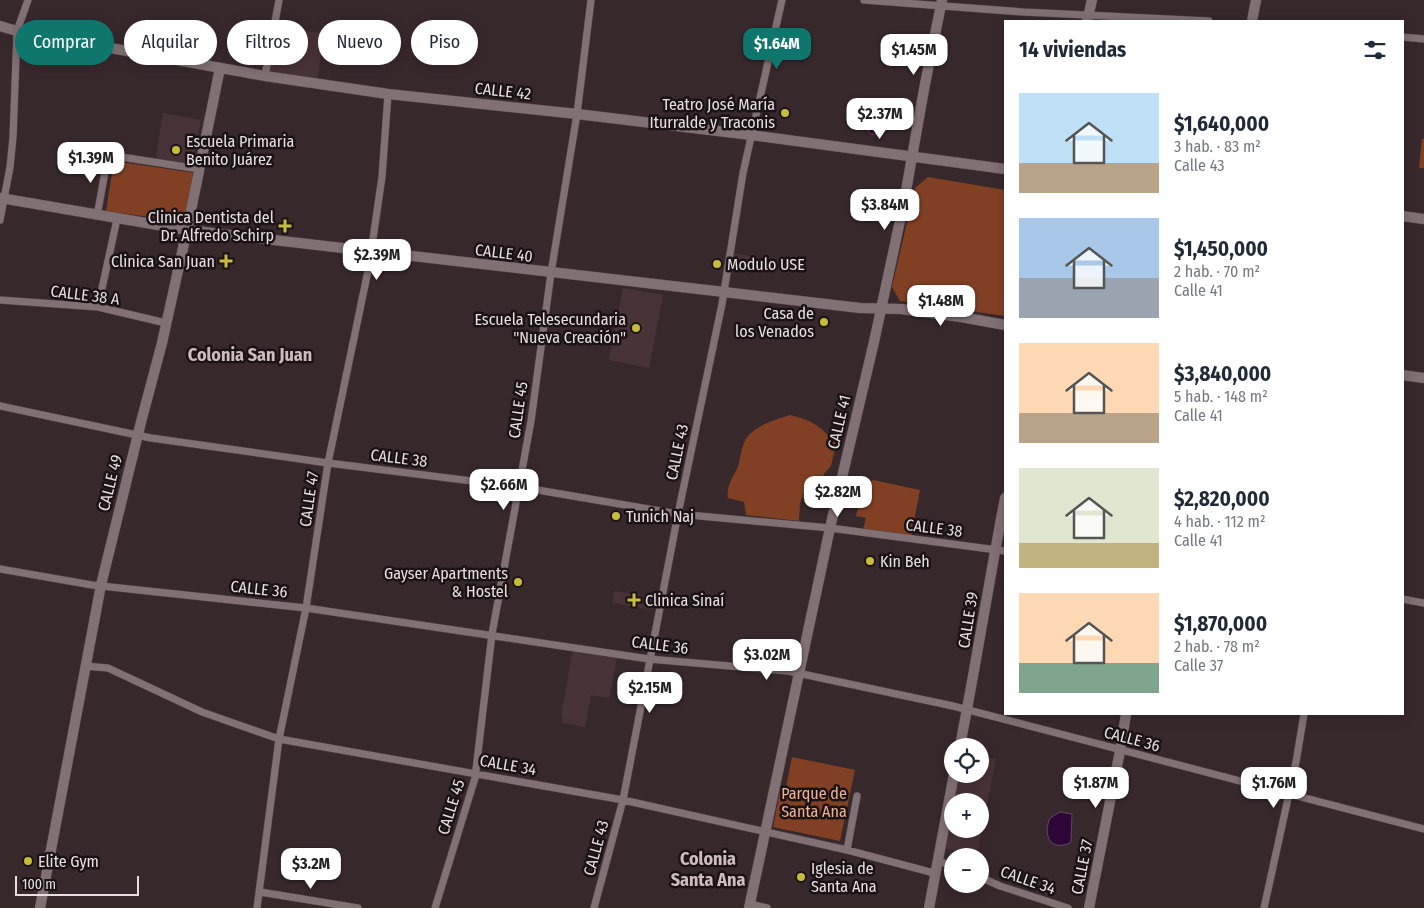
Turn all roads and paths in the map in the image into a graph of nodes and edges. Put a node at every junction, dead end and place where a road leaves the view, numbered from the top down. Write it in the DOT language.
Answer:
graph roads {
  1 [pos="28,0"];
  2 [pos="279,0"];
  3 [pos="591,0"];
  4 [pos="782,0"];
  5 [pos="864,0"];
  6 [pos="1092,0"];
  7 [pos="1256,0"];
  8 [pos="942,3"];
  9 [pos="1088,18"];
  10 [pos="21,20"];
  11 [pos="1169,20"];
  12 [pos="1252,20"];
  13 [pos="0,26"];
  14 [pos="15,30"];
  15 [pos="1404,38"];
  16 [pos="1424,38"];
  17 [pos="114,49"];
  18 [pos="16,65"];
  19 [pos="220,68"];
  20 [pos="265,76"];
  21 [pos="388,94"];
  22 [pos="577,114"];
  23 [pos="751,135"];
  24 [pos="912,158"];
  25 [pos="199,169"];
  26 [pos="1004,170"];
  27 [pos="2,199"];
  28 [pos="96,216"];
  29 [pos="1404,216"];
  30 [pos="117,219"];
  31 [pos="1424,219"];
  32 [pos="0,220"];
  33 [pos="187,230"];
  34 [pos="370,252"];
  35 [pos="551,273"];
  36 [pos="724,292"];
  37 [pos="0,300"];
  38 [pos="98,307"];
  39 [pos="880,309"];
  40 [pos="166,323"];
  41 [pos="1004,325"];
  42 [pos="1404,375"];
  43 [pos="1424,378"];
  44 [pos="0,406"];
  45 [pos="137,436"];
  46 [pos="328,463"];
  47 [pos="520,487"];
  48 [pos="1004,508"];
  49 [pos="678,514"];
  50 [pos="830,528"];
  51 [pos="1000,550"];
  52 [pos="0,568"];
  53 [pos="100,585"];
  54 [pos="1404,599"];
  55 [pos="1424,603"];
  56 [pos="306,608"];
  57 [pos="492,634"];
  58 [pos="650,659"];
  59 [pos="84,666"];
  60 [pos="798,674"];
  61 [pos="967,710"];
  62 [pos="1126,715"];
  63 [pos="1304,715"];
  64 [pos="962,738"];
  65 [pos="279,739"];
  66 [pos="1120,750"];
  67 [pos="476,774"];
  68 [pos="952,783"];
  69 [pos="1288,794"];
  70 [pos="857,796"];
  71 [pos="623,800"];
  72 [pos="1424,828"];
  73 [pos="766,832"];
  74 [pos="847,850"];
  75 [pos="937,860"];
  76 [pos="944,863"];
  77 [pos="934,873"];
  78 [pos="989,881"];
  79 [pos="260,892"];
  80 [pos="750,906"];
  81 [pos="40,908"];
  82 [pos="257,908"];
  83 [pos="358,908"];
  84 [pos="435,908"];
  85 [pos="594,908"];
  86 [pos="767,908"];
  87 [pos="929,908"];
  88 [pos="1068,908"];
  89 [pos="1090,908"];
  90 [pos="1264,908"];
  1 -- 10 [label="street"];
  2 -- 20 [label="street"];
  3 -- 22 [label="street, CALLE 45"];
  4 -- 23 [label="street, CALLE 43"];
  5 -- 8 [label="street"];
  6 -- 9 [label="main road"];
  7 -- 12 [label="main road"];
  8 -- 9 [label="street"];
  8 -- 24 [label="main road, CALLE 41"];
  9 -- 11 [label="street"];
  13 -- 14 [label="main road, CALLE 42"];
  15 -- 16 [label="street"];
  17 -- 19 [label="main road, CALLE 42"];
  18 -- 27 [label="street"];
  19 -- 20 [label="main road, CALLE 42"];
  19 -- 25 [label="main road, CALLE 49"];
  20 -- 21 [label="main road, CALLE 42"];
  21 -- 22 [label="main road, CALLE 42"];
  21 -- 34 [label="street, CALLE 47"];
  22 -- 23 [label="main road, CALLE 42"];
  22 -- 35 [label="street, CALLE 45"];
  23 -- 24 [label="main road, CALLE 42"];
  23 -- 36 [label="street, CALLE 43"];
  24 -- 26 [label="main road, CALLE 42"];
  24 -- 39 [label="main road, CALLE 41"];
  25 -- 28 [label="street"];
  25 -- 33 [label="main road, CALLE 49"];
  27 -- 28 [label="main road, CALLE 40"];
  27 -- 32 [label="street"];
  28 -- 30 [label="main road, CALLE 40"];
  29 -- 31 [label="main road"];
  30 -- 33 [label="main road, CALLE 40"];
  30 -- 38 [label="street"];
  33 -- 34 [label="main road, CALLE 40"];
  33 -- 40 [label="main road, CALLE 49"];
  34 -- 35 [label="main road, CALLE 40"];
  34 -- 46 [label="street, CALLE 47"];
  35 -- 36 [label="main road, CALLE 40"];
  35 -- 47 [label="street, CALLE 45"];
  36 -- 39 [label="main road, CALLE 40"];
  36 -- 49 [label="street, CALLE 43"];
  37 -- 38 [label="street, CALLE 38 A"];
  38 -- 40 [label="street, CALLE 38 A"];
  39 -- 41 [label="main road, CALLE 40"];
  39 -- 50 [label="main road, CALLE 41"];
  40 -- 45 [label="main road, CALLE 49"];
  42 -- 43 [label="main road"];
  44 -- 45 [label="street, CALLE 38"];
  45 -- 46 [label="street, CALLE 38"];
  45 -- 53 [label="main road, CALLE 49"];
  46 -- 47 [label="street, CALLE 38"];
  46 -- 56 [label="street, CALLE 47"];
  47 -- 49 [label="street, CALLE 38"];
  47 -- 57 [label="street, CALLE 45"];
  48 -- 51 [label="main road, CALLE 39"];
  49 -- 50 [label="street, CALLE 38"];
  49 -- 58 [label="street, CALLE 43"];
  50 -- 51 [label="street, CALLE 38"];
  50 -- 60 [label="main road, CALLE 41"];
  51 -- 61 [label="main road, CALLE 39"];
  52 -- 53 [label="street, CALLE 36"];
  53 -- 56 [label="street, CALLE 36"];
  53 -- 59 [label="main road, CALLE 49"];
  54 -- 55 [label="street"];
  56 -- 57 [label="street, CALLE 36"];
  56 -- 65 [label="street, CALLE 47"];
  57 -- 58 [label="street, CALLE 36"];
  57 -- 67 [label="street, CALLE 45"];
  58 -- 60 [label="street, CALLE 36"];
  58 -- 71 [label="street, CALLE 43"];
  59 -- 65 [label="street, CALLE 34"];
  59 -- 81 [label="main road, CALLE 49"];
  60 -- 61 [label="street, CALLE 36"];
  60 -- 73 [label="main road, CALLE 41"];
  61 -- 64 [label="main road, CALLE 39"];
  61 -- 66 [label="street, CALLE 36"];
  62 -- 66 [label="main road, CALLE 37"];
  63 -- 69 [label="street"];
  65 -- 67 [label="street, CALLE 34"];
  65 -- 79 [label="street, CALLE 47"];
  66 -- 69 [label="street, CALLE 36"];
  66 -- 89 [label="main road, CALLE 37"];
  67 -- 71 [label="street, CALLE 34"];
  67 -- 84 [label="street, CALLE 45"];
  68 -- 75 [label="main road"];
  69 -- 72 [label="street, CALLE 36"];
  69 -- 90 [label="street"];
  70 -- 74 [label="street"];
  71 -- 73 [label="street, CALLE 34"];
  71 -- 85 [label="street, CALLE 43"];
  73 -- 74 [label="street, CALLE 34"];
  73 -- 80 [label="main road, CALLE 41"];
  74 -- 77 [label="street, CALLE 34"];
  75 -- 76 [label="street"];
  75 -- 77 [label="main road"];
  77 -- 87 [label="main road"];
  78 -- 88 [label="street, CALLE 34"];
  79 -- 82 [label="street, CALLE 47"];
  79 -- 83 [label="street"];
  80 -- 86 [label="street"];
}
